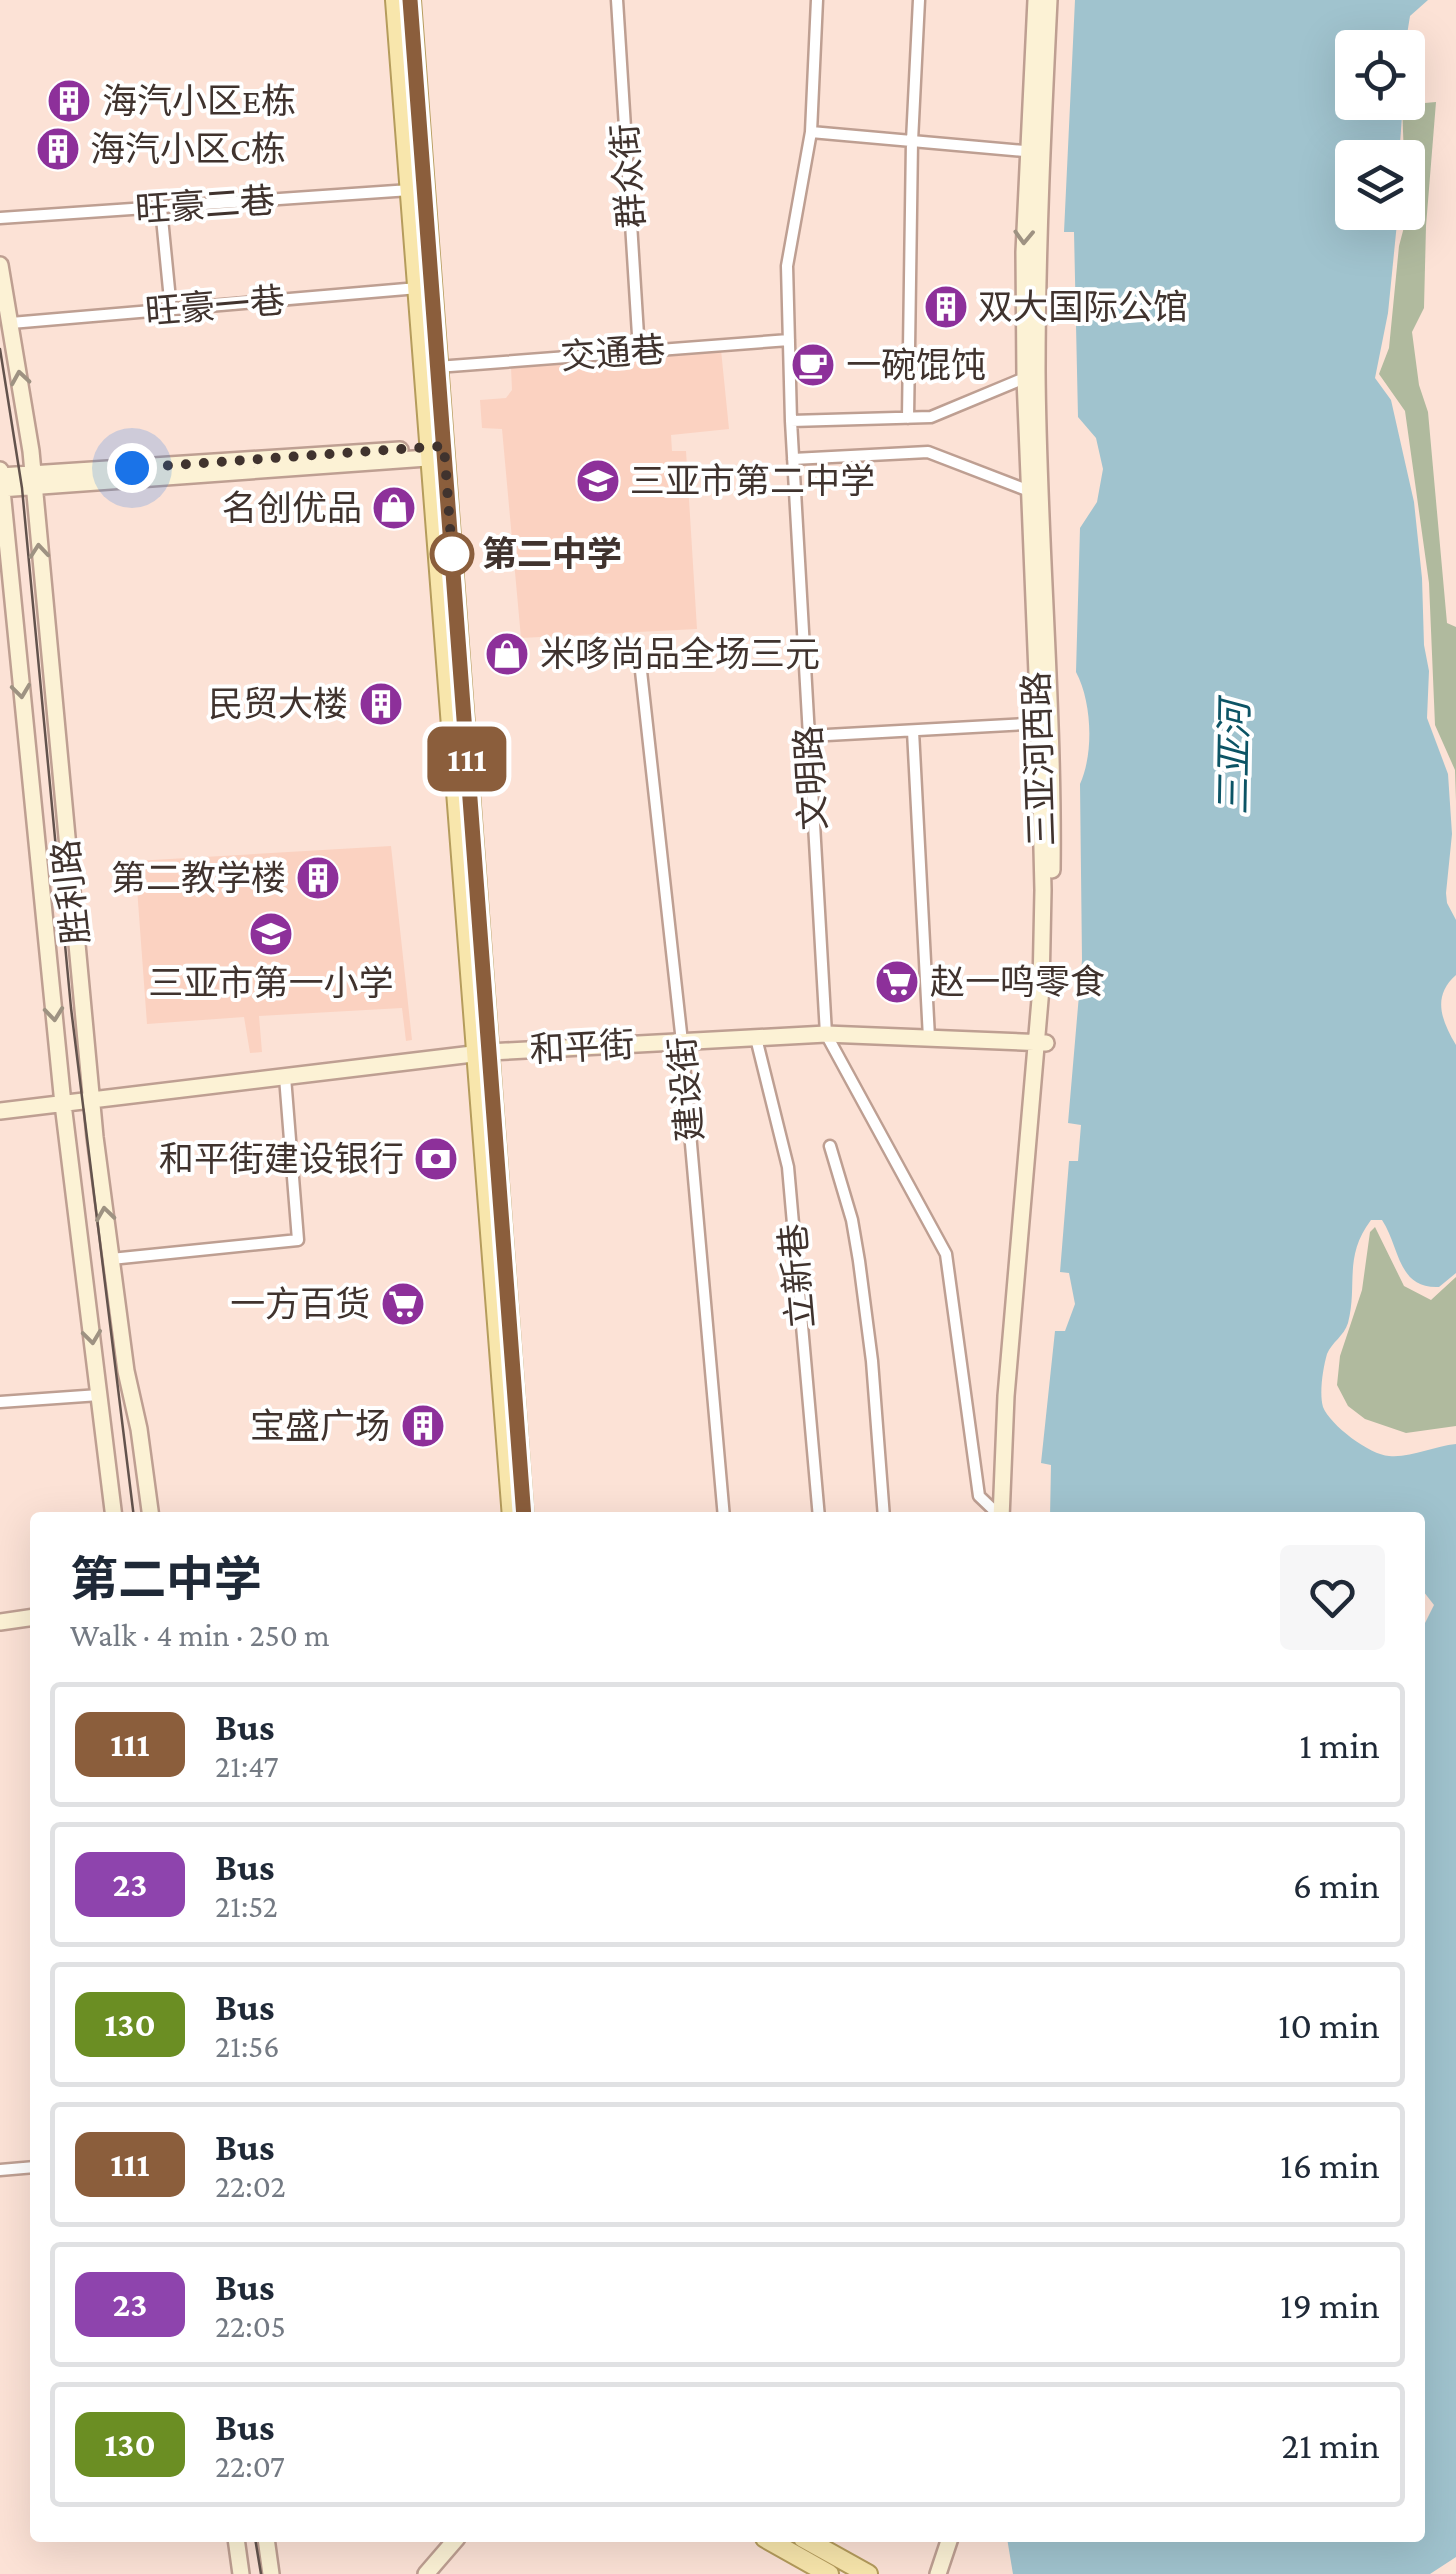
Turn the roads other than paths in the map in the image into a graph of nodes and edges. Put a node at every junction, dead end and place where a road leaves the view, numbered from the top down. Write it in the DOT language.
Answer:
graph roads {
  1 [pos="395,0"];
  2 [pos="410,0"];
  3 [pos="617,0"];
  4 [pos="816,0"];
  5 [pos="919,0"];
  6 [pos="1036,0"];
  7 [pos="1049,0"];
  8 [pos="811,132"];
  9 [pos="912,141"];
  10 [pos="1035,152"];
  11 [pos="410,190"];
  12 [pos="161,208"];
  13 [pos="0,218"];
  14 [pos="0,265"];
  15 [pos="418,288"];
  16 [pos="170,310"];
  17 [pos="12,323"];
  18 [pos="789,340"];
  19 [pos="639,351"];
  20 [pos="438,367"];
  21 [pos="1031,375"];
  22 [pos="908,418"];
  23 [pos="792,421"];
  24 [pos="437,452"];
  25 [pos="794,459"];
  26 [pos="0,480"];
  27 [pos="33,481"];
  28 [pos="1036,494"];
  29 [pos="640,662"];
  30 [pos="1045,723"];
  31 [pos="913,731"];
  32 [pos="809,736"];
  33 [pos="826,1034"];
  34 [pos="756,1038"];
  35 [pos="929,1038"];
  36 [pos="682,1042"];
  37 [pos="1042,1043"];
  38 [pos="483,1053"];
  39 [pos="286,1077"];
  40 [pos="91,1101"];
  41 [pos="63,1104"];
  42 [pos="0,1111"];
  43 [pos="830,1146"];
  44 [pos="111,1258"];
  45 [pos="99,1395"];
  46 [pos="0,1402"];
  47 [pos="113,1512"];
  48 [pos="150,1512"];
  49 [pos="512,1512"];
  50 [pos="523,1512"];
  51 [pos="723,1512"];
  52 [pos="818,1512"];
  53 [pos="884,1512"];
  54 [pos="995,1512"];
  55 [pos="1000,1512"];
  56 [pos="1009,1512"];
  57 [pos="30,1618"];
  58 [pos="0,1622"];
  59 [pos="30,2167"];
  60 [pos="0,2170"];
  61 [pos="237,2542"];
  62 [pos="266,2542"];
  63 [pos="454,2542"];
  64 [pos="464,2542"];
  65 [pos="772,2542"];
  66 [pos="810,2542"];
  67 [pos="949,2542"];
  68 [pos="959,2542"];
  69 [pos="241,2574"];
  70 [pos="270,2574"];
  71 [pos="426,2574"];
  72 [pos="437,2574"];
  73 [pos="829,2574"];
  74 [pos="868,2574"];
  75 [pos="938,2574"];
  76 [pos="948,2574"];
  1 -- 11 [label="main road"];
  2 -- 20 [label="main road"];
  3 -- 19 [label="street, 群众街"];
  4 -- 8 [label="street, 文明路"];
  5 -- 9 [label="street"];
  6 -- 10 [label="main road, 三亚河西路"];
  7 -- 10 [label="main road, 三亚河西路"];
  8 -- 9 [label="street"];
  8 -- 18 [label="street, 文明路"];
  9 -- 10 [label="street"];
  9 -- 22 [label="street"];
  10 -- 21 [label="main road, 三亚河西路"];
  11 -- 12 [label="street, 旺豪二巷"];
  11 -- 15 [label="main road"];
  12 -- 13 [label="street, 旺豪二巷"];
  12 -- 16 [label="street"];
  14 -- 17 [label="main road, 胜利路"];
  15 -- 16 [label="street, 旺豪一巷"];
  15 -- 24 [label="main road"];
  16 -- 17 [label="street, 旺豪一巷"];
  27 -- 17 [label="main road, 胜利路, one-way"];
  18 -- 19 [label="street, 交通巷"];
  18 -- 23 [label="street, 文明路"];
  19 -- 20 [label="street, 交通巷"];
  20 -- 24 [label="main road"];
  21 -- 22 [label="street"];
  21 -- 28 [label="main road, 三亚河西路"];
  22 -- 23 [label="street"];
  23 -- 25 [label="street, 文明路"];
  24 -- 27 [label="main road"];
  24 -- 38 [label="main road"];
  25 -- 28 [label="street"];
  25 -- 32 [label="street, 文明路"];
  26 -- 27 [label="main road"];
  26 -- 41 [label="main road, 胜利路, one-way"];
  40 -- 27 [label="main road, 胜利路, one-way"];
  28 -- 30 [label="main road, 三亚河西路"];
  29 -- 36 [label="street, 建设街"];
  30 -- 31 [label="street"];
  30 -- 37 [label="main road, 三亚河西路"];
  31 -- 32 [label="street"];
  31 -- 35 [label="street"];
  32 -- 33 [label="street, 文明路"];
  33 -- 34 [label="main road, 和平街"];
  33 -- 35 [label="main road, 和平街"];
  33 -- 54 [label="street, 文明路"];
  34 -- 36 [label="main road, 和平街"];
  34 -- 52 [label="street, 立新巷"];
  35 -- 37 [label="main road, 和平街"];
  36 -- 38 [label="main road, 和平街"];
  36 -- 51 [label="street, 建设街"];
  37 -- 55 [label="main road, 三亚河西路"];
  37 -- 56 [label="main road, 三亚河西路"];
  38 -- 39 [label="main road, 和平街"];
  38 -- 49 [label="main road"];
  38 -- 50 [label="main road"];
  39 -- 40 [label="main road, 和平街"];
  39 -- 44 [label="street"];
  40 -- 41 [label="main road, 和平街"];
  44 -- 40 [label="main road, 胜利路, one-way"];
  41 -- 42 [label="main road, 和平街"];
  41 -- 45 [label="main road, 胜利路, one-way"];
  43 -- 53 [label="street"];
  44 -- 48 [label="main road, 胜利路"];
  45 -- 46 [label="street"];
  45 -- 47 [label="main road, 胜利路"];
  57 -- 58 [label="main road"];
  59 -- 60 [label="street"];
  61 -- 69 [label="main road"];
  62 -- 70 [label="main road"];
  63 -- 71 [label="main road"];
  64 -- 72 [label="main road"];
  65 -- 73 [label="main road"];
  66 -- 74 [label="main road"];
  67 -- 75 [label="main road"];
  68 -- 76 [label="main road"];
}
